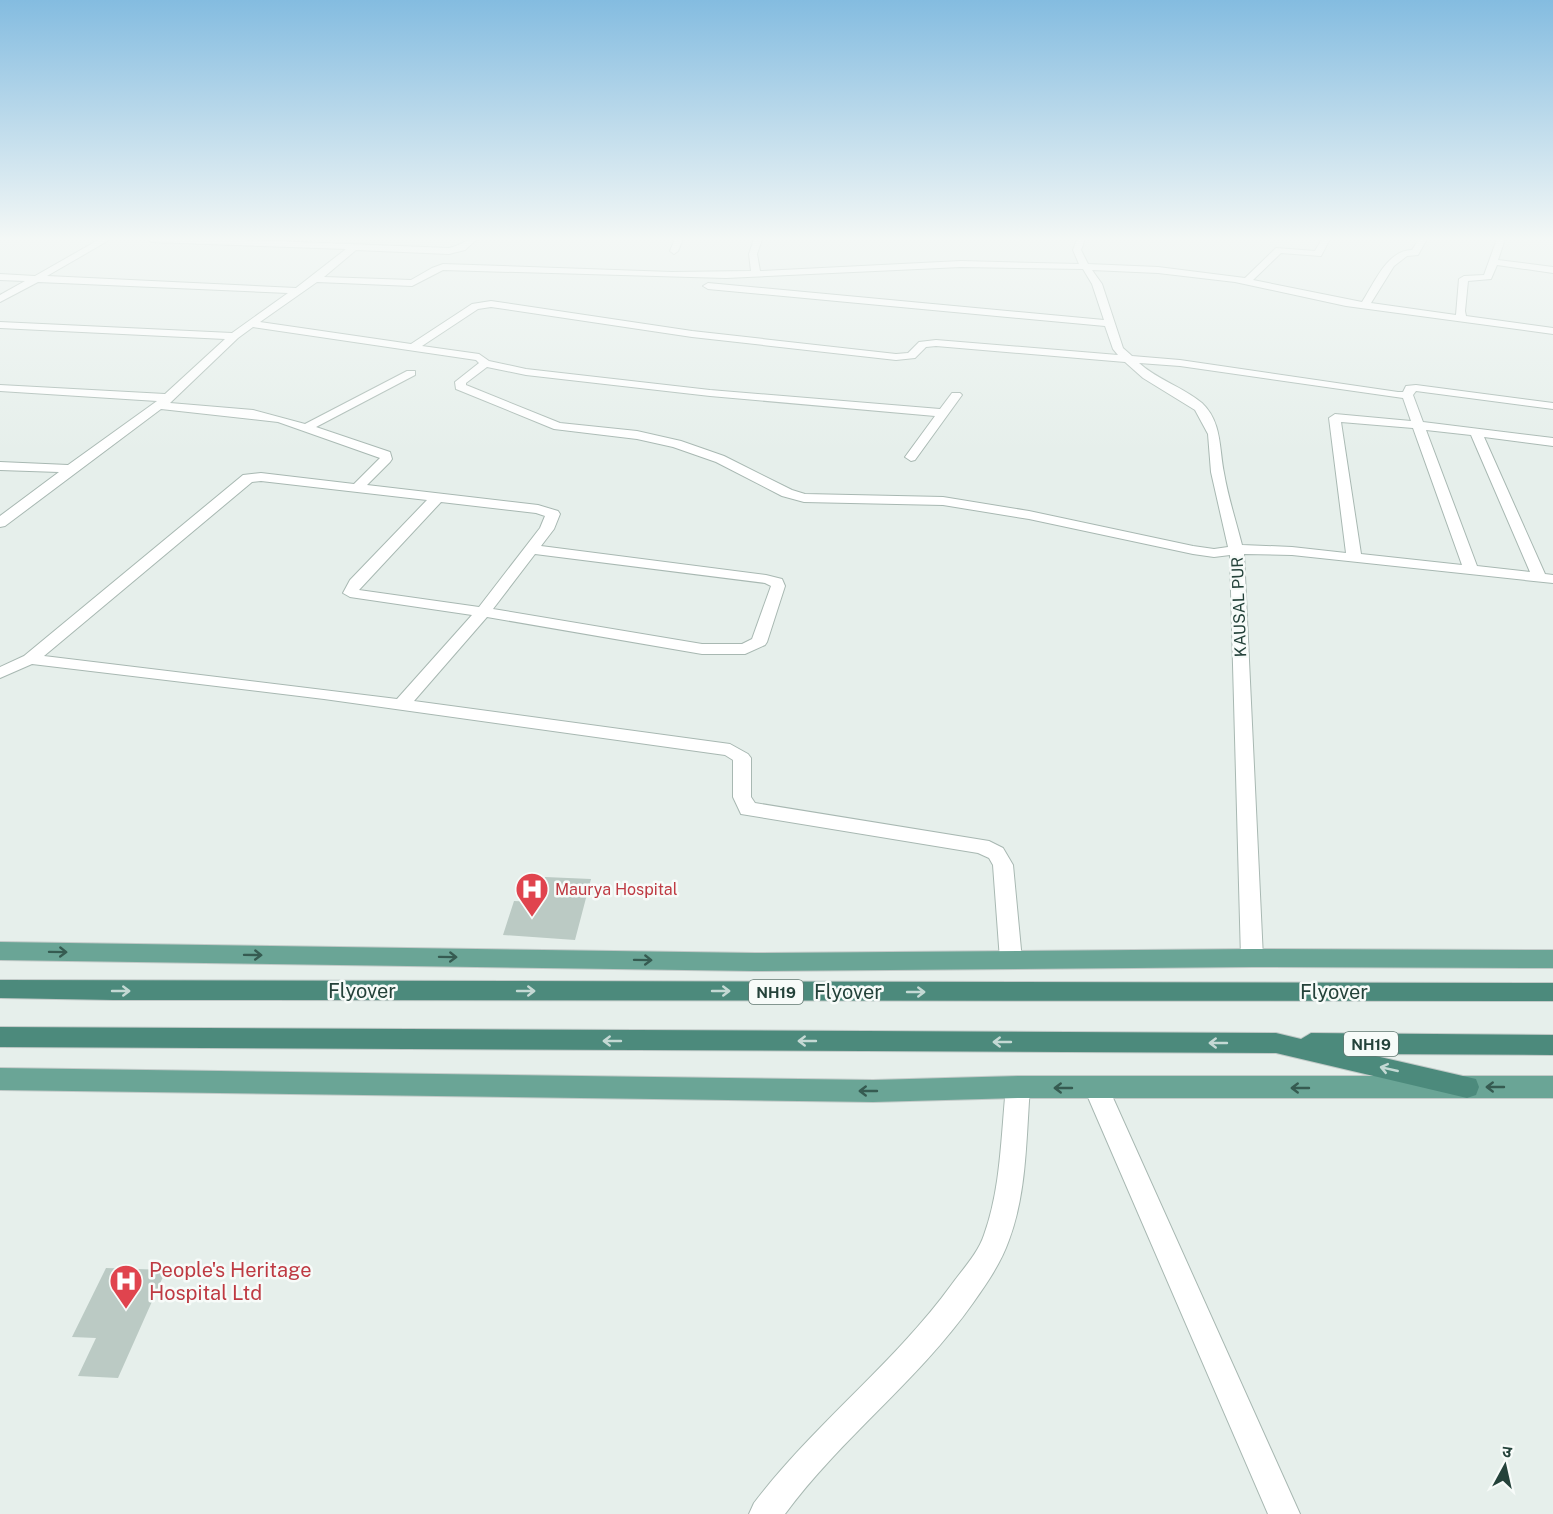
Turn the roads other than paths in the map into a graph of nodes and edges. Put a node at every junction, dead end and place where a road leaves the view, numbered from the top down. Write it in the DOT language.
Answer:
graph roads {
  1 [pos="271,310"];
  2 [pos="470,310"];
  3 [pos="525,310"];
  4 [pos="963,310"];
  5 [pos="1104,310"];
  6 [pos="1400,310"];
  7 [pos="1460,310"];
  8 [pos="1462,318"];
  9 [pos="1108,323"];
  10 [pos="251,324"];
  11 [pos="0,325"];
  12 [pos="1553,331"];
  13 [pos="234,336"];
  14 [pos="412,348"];
  15 [pos="1127,359"];
  16 [pos="485,363"];
  17 [pos="411,372"];
  18 [pos="0,388"];
  19 [pos="1407,395"];
  20 [pos="956,396"];
  21 [pos="163,401"];
  22 [pos="1553,406"];
  23 [pos="944,413"];
  24 [pos="1418,425"];
  25 [pos="306,428"];
  26 [pos="1476,433"];
  27 [pos="1553,442"];
  28 [pos="911,457"];
  29 [pos="0,466"];
  30 [pos="71,469"];
  31 [pos="356,489"];
  32 [pos="438,497"];
  33 [pos="0,523"];
  34 [pos="531,549"];
  35 [pos="1237,550"];
  36 [pos="1354,556"];
  37 [pos="1470,570"];
  38 [pos="1547,578"];
  39 [pos="483,612"];
  40 [pos="30,659"];
  41 [pos="0,673"];
  42 [pos="400,706"];
  43 [pos="0,951"];
  44 [pos="1252,958"];
  45 [pos="1553,959"];
  46 [pos="1011,960"];
  47 [pos="0,989"];
  48 [pos="1553,992"];
  49 [pos="0,1037"];
  50 [pos="1276,1043"];
  51 [pos="1553,1045"];
  52 [pos="0,1079"];
  53 [pos="1018,1087"];
  54 [pos="1467,1087"];
  55 [pos="1553,1087"];
  56 [pos="1096,1088"];
  57 [pos="765,1514"];
  58 [pos="1284,1514"];
  1 -- 10 [label="street"];
  2 -- 14 [label="street"];
  3 -- 15 [label="street"];
  4 -- 9 [label="street"];
  5 -- 9 [label="street, KAUSAL PUR"];
  6 -- 8 [label="street"];
  7 -- 8 [label="street"];
  8 -- 12 [label="street"];
  9 -- 15 [label="street, KAUSAL PUR"];
  10 -- 13 [label="street"];
  10 -- 14 [label="street"];
  11 -- 13 [label="street"];
  13 -- 21 [label="street"];
  14 -- 16 [label="street"];
  15 -- 19 [label="street"];
  15 -- 35 [label="street, KAUSAL PUR"];
  16 -- 23 [label="street"];
  16 -- 35 [label="street"];
  17 -- 25 [label="street"];
  18 -- 21 [label="street"];
  19 -- 22 [label="street"];
  19 -- 24 [label="street"];
  20 -- 23 [label="street"];
  21 -- 25 [label="street"];
  21 -- 30 [label="street"];
  23 -- 28 [label="street"];
  24 -- 26 [label="street"];
  24 -- 36 [label="street"];
  24 -- 37 [label="street"];
  25 -- 31 [label="street"];
  26 -- 27 [label="street"];
  26 -- 38 [label="street"];
  29 -- 30 [label="street"];
  30 -- 33 [label="street"];
  31 -- 32 [label="street"];
  31 -- 40 [label="street"];
  32 -- 34 [label="street"];
  32 -- 39 [label="street"];
  34 -- 39 [label="street"];
  34 -- 39 [label="street"];
  35 -- 36 [label="street"];
  35 -- 44 [label="street, KAUSAL PUR"];
  36 -- 37 [label="street"];
  37 -- 38 [label="street"];
  39 -- 42 [label="street"];
  40 -- 41 [label="street"];
  40 -- 42 [label="street"];
  42 -- 46 [label="street"];
  43 -- 46 [label="main road, one-way"];
  44 -- 45 [label="main road"];
  44 -- 46 [label="main road"];
  47 -- 48 [label="highway, Flyover / NH19, one-way"];
  50 -- 49 [label="highway, NH19, one-way"];
  50 -- 51 [label="highway, NH19"];
  54 -- 50 [label="highway, one-way"];
  53 -- 52 [label="main road, one-way"];
  56 -- 53 [label="main road, one-way"];
  53 -- 57 [label="street"];
  55 -- 54 [label="main road, one-way"];
  54 -- 56 [label="main road, one-way"];
  56 -- 58 [label="street"];
}
